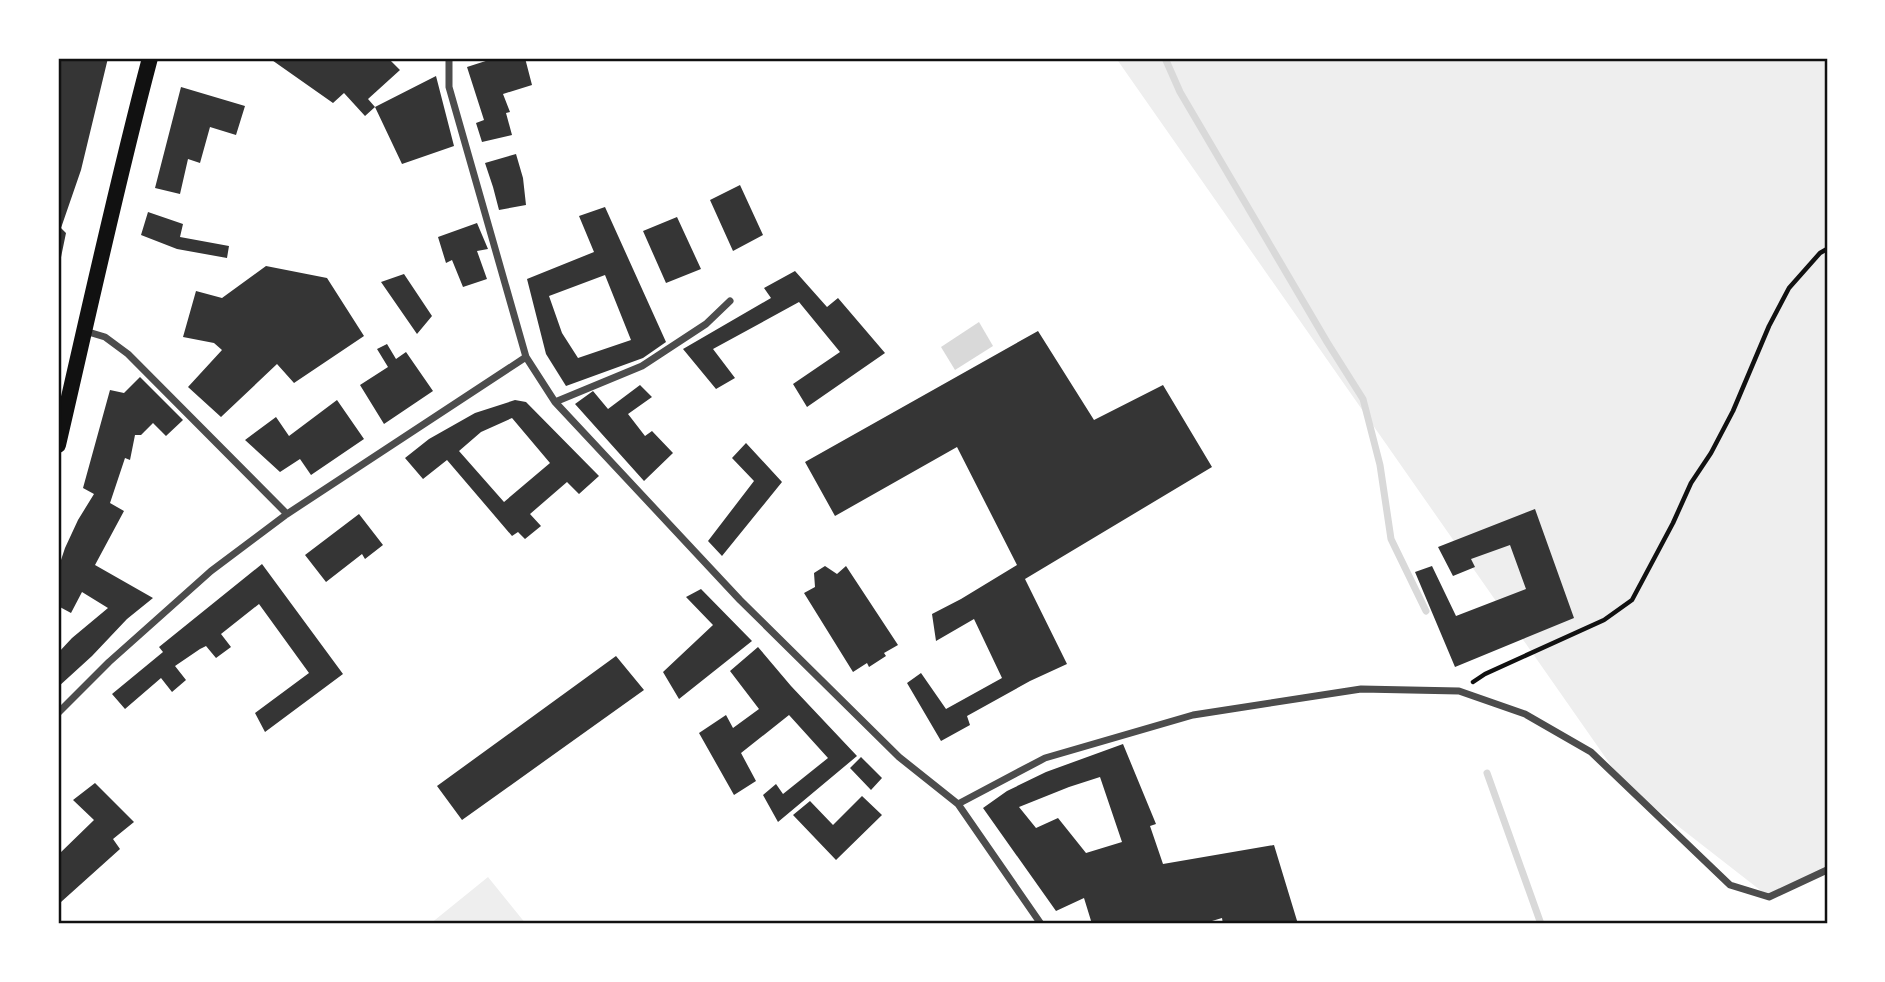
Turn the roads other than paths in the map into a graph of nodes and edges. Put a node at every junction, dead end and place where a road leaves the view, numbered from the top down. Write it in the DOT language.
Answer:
graph roads {
  1 [pos="150,58"];
  2 [pos="449,58"];
  3 [pos="730,301"];
  4 [pos="85,331"];
  5 [pos="526,357"];
  6 [pos="555,402"];
  7 [pos="58,445"];
  8 [pos="287,514"];
  9 [pos="58,713"];
  10 [pos="958,804"];
  11 [pos="1827,870"];
  12 [pos="1041,924"];
  1 -- 4 [label="main road"];
  2 -- 5 [label="street"];
  3 -- 6 [label="street"];
  4 -- 7 [label="main road"];
  4 -- 8 [label="street"];
  5 -- 6 [label="street"];
  5 -- 8 [label="street"];
  6 -- 10 [label="street"];
  8 -- 9 [label="street"];
  10 -- 11 [label="street"];
  10 -- 12 [label="street"];
}
